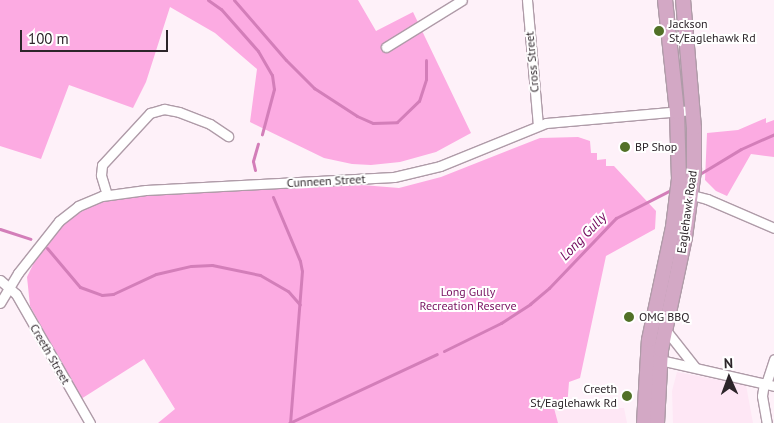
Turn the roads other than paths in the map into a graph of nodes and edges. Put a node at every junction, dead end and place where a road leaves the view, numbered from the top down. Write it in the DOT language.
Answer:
graph roads {
  1 [pos="462,0"];
  2 [pos="527,0"];
  3 [pos="665,0"];
  4 [pos="682,0"];
  5 [pos="449,3"];
  6 [pos="386,47"];
  7 [pos="692,110"];
  8 [pos="677,112"];
  9 [pos="538,125"];
  10 [pos="228,136"];
  11 [pos="692,190"];
  12 [pos="107,195"];
  13 [pos="774,228"];
  14 [pos="0,280"];
  15 [pos="9,286"];
  16 [pos="0,303"];
  17 [pos="665,330"];
  18 [pos="774,359"];
  19 [pos="660,360"];
  20 [pos="695,367"];
  21 [pos="768,384"];
  22 [pos="90,423"];
  23 [pos="644,423"];
  24 [pos="657,423"];
  25 [pos="767,423"];
  1 -- 5 [label="street"];
  2 -- 9 [label="street, Cross Street"];
  3 -- 8 [label="main road, Eaglehawk Road"];
  4 -- 7 [label="main road, Eaglehawk Road"];
  5 -- 6 [label="street"];
  7 -- 8 [label="street, Cunneen Street"];
  7 -- 11 [label="main road, Eaglehawk Road"];
  8 -- 9 [label="street, Cunneen Street"];
  8 -- 23 [label="main road, Eaglehawk Road"];
  9 -- 12 [label="street, Cunneen Street"];
  10 -- 12 [label="street"];
  11 -- 13 [label="street"];
  11 -- 17 [label="main road, Eaglehawk Road"];
  12 -- 15 [label="street, Cunneen Street"];
  14 -- 15 [label="street"];
  15 -- 16 [label="street, Cunneen Street"];
  15 -- 22 [label="street, Creeth Street"];
  17 -- 19 [label="main road, Eaglehawk Road"];
  17 -- 20 [label="street"];
  18 -- 21 [label="street"];
  19 -- 20 [label="street"];
  19 -- 24 [label="main road, Eaglehawk Road"];
  20 -- 21 [label="street"];
  21 -- 25 [label="street"];
}
